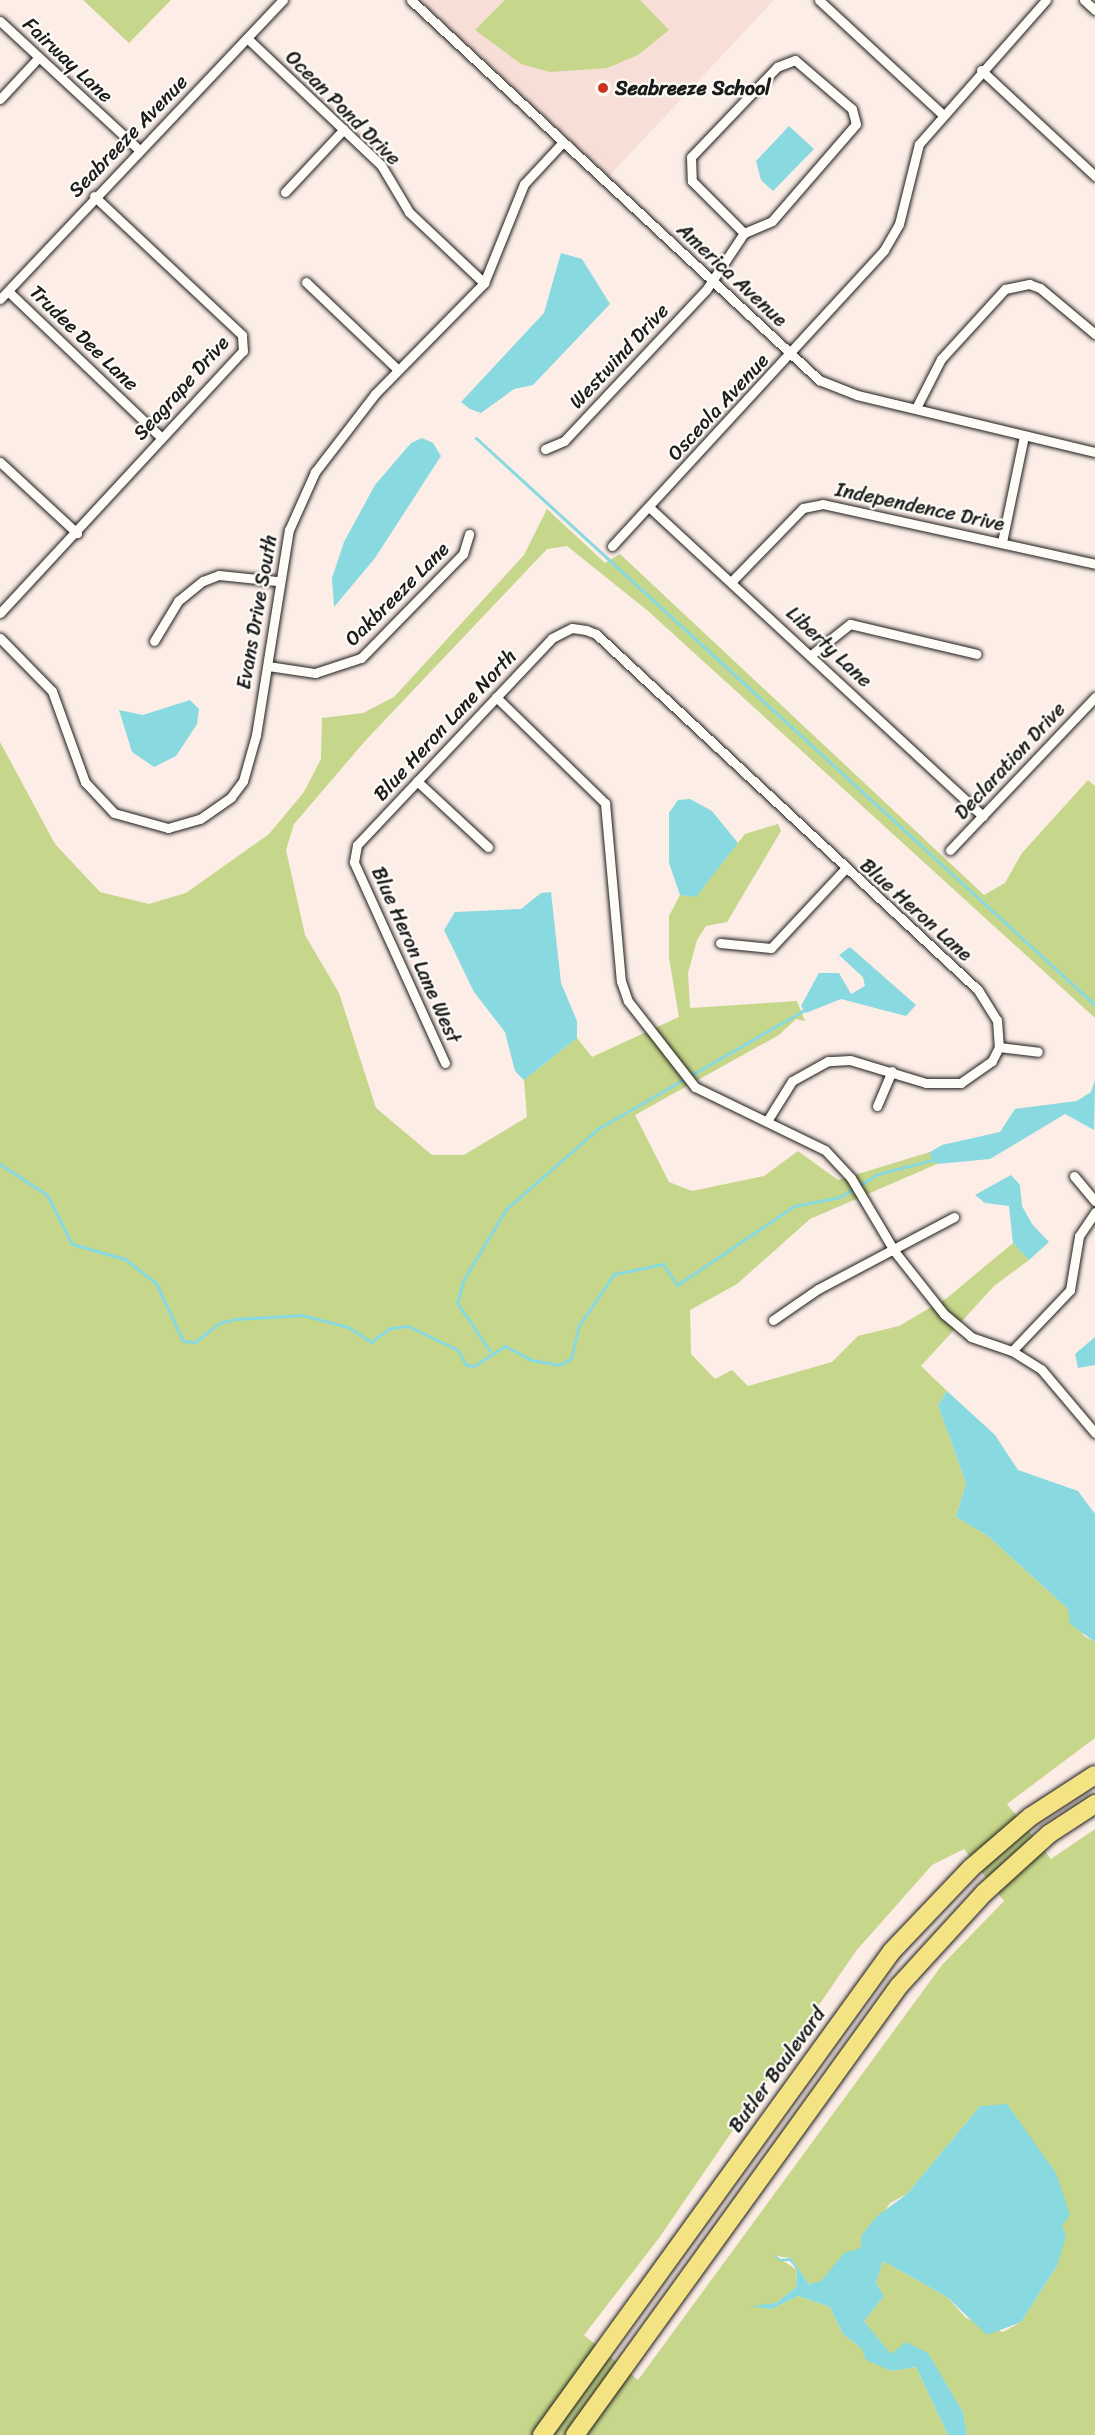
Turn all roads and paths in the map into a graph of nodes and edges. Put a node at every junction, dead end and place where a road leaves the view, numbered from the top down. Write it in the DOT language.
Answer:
graph roads {
  1 [pos="284,0"];
  2 [pos="411,0"];
  3 [pos="819,0"];
  4 [pos="1046,0"];
  5 [pos="1084,0"];
  6 [pos="1095,10"];
  7 [pos="0,21"];
  8 [pos="247,39"];
  9 [pos="39,57"];
  10 [pos="981,70"];
  11 [pos="0,99"];
  12 [pos="941,113"];
  13 [pos="344,129"];
  14 [pos="563,142"];
  15 [pos="138,149"];
  16 [pos="1095,176"];
  17 [pos="285,192"];
  18 [pos="94,196"];
  19 [pos="744,233"];
  20 [pos="710,279"];
  21 [pos="306,282"];
  22 [pos="484,283"];
  23 [pos="8,291"];
  24 [pos="0,299"];
  25 [pos="1095,334"];
  26 [pos="790,355"];
  27 [pos="398,370"];
  28 [pos="916,408"];
  29 [pos="1024,436"];
  30 [pos="161,437"];
  31 [pos="545,448"];
  32 [pos="1095,452"];
  33 [pos="0,462"];
  34 [pos="649,507"];
  35 [pos="77,533"];
  36 [pos="469,534"];
  37 [pos="1002,542"];
  38 [pos="612,546"];
  39 [pos="1095,564"];
  40 [pos="278,581"];
  41 [pos="731,582"];
  42 [pos="0,613"];
  43 [pos="578,629"];
  44 [pos="0,638"];
  45 [pos="153,641"];
  46 [pos="977,654"];
  47 [pos="811,655"];
  48 [pos="268,666"];
  49 [pos="1095,697"];
  50 [pos="496,698"];
  51 [pos="417,781"];
  52 [pos="983,816"];
  53 [pos="488,847"];
  54 [pos="950,850"];
  55 [pos="354,862"];
  56 [pos="844,870"];
  57 [pos="720,943"];
  58 [pos="999,1047"];
  59 [pos="1038,1052"];
  60 [pos="445,1064"];
  61 [pos="892,1071"];
  62 [pos="876,1106"];
  63 [pos="767,1121"];
  64 [pos="1074,1176"];
  65 [pos="1095,1201"];
  66 [pos="1095,1212"];
  67 [pos="954,1217"];
  68 [pos="895,1252"];
  69 [pos="773,1320"];
  70 [pos="1012,1351"];
  71 [pos="1095,1433"];
  72 [pos="1095,1775"];
  73 [pos="1095,1804"];
  74 [pos="542,2435"];
  75 [pos="575,2435"];
  1 -- 8 [label="street, Seabreeze Avenue"];
  2 -- 14 [label="street, America Avenue"];
  3 -- 12 [label="street"];
  4 -- 10 [label="street, Osceola Avenue"];
  5 -- 6 [label="street"];
  7 -- 9 [label="street, Fairway Lane"];
  8 -- 13 [label="street, Ocean Pond Drive"];
  8 -- 15 [label="street, Seabreeze Avenue"];
  9 -- 11 [label="street"];
  9 -- 15 [label="street, Fairway Lane"];
  10 -- 12 [label="street, Osceola Avenue"];
  10 -- 16 [label="street"];
  12 -- 26 [label="street, Osceola Avenue"];
  13 -- 17 [label="street"];
  13 -- 22 [label="street, Ocean Pond Drive"];
  14 -- 20 [label="street, America Avenue"];
  14 -- 22 [label="street, Evans Drive South"];
  15 -- 18 [label="street, Seabreeze Avenue"];
  18 -- 23 [label="street, Seabreeze Avenue"];
  18 -- 30 [label="street, Seagrape Drive"];
  19 -- 19 [label="street"];
  19 -- 20 [label="street, Westwind Drive"];
  20 -- 26 [label="street, America Avenue"];
  20 -- 31 [label="street, Westwind Drive"];
  21 -- 27 [label="street"];
  22 -- 27 [label="street, Evans Drive South"];
  23 -- 24 [label="street, Seabreeze Avenue"];
  23 -- 30 [label="street, Trudee Dee Lane"];
  25 -- 28 [label="street"];
  26 -- 28 [label="street, America Avenue"];
  26 -- 34 [label="street, Osceola Avenue"];
  27 -- 40 [label="street, Evans Drive South"];
  28 -- 29 [label="street, America Avenue"];
  29 -- 32 [label="street, America Avenue"];
  29 -- 37 [label="street"];
  30 -- 35 [label="street, Seagrape Drive"];
  33 -- 35 [label="street"];
  34 -- 38 [label="street, Osceola Avenue"];
  34 -- 41 [label="street, Liberty Lane"];
  35 -- 42 [label="street, Seagrape Drive"];
  36 -- 48 [label="street, Oakbreeze Lane"];
  37 -- 39 [label="street, Independence Drive"];
  37 -- 41 [label="street, Independence Drive"];
  40 -- 45 [label="street"];
  40 -- 48 [label="street, Evans Drive South"];
  41 -- 47 [label="street, Liberty Lane"];
  43 -- 50 [label="street, Blue Heron Lane North"];
  43 -- 56 [label="street, Blue Heron Lane"];
  44 -- 48 [label="street, Evans Drive South"];
  46 -- 47 [label="street"];
  47 -- 52 [label="street, Liberty Lane"];
  49 -- 52 [label="street, Declaration Drive"];
  50 -- 51 [label="street, Blue Heron Lane North"];
  50 -- 63 [label="street"];
  51 -- 53 [label="street"];
  51 -- 55 [label="street, Blue Heron Lane North"];
  52 -- 54 [label="street, Declaration Drive"];
  55 -- 60 [label="street, Blue Heron Lane West"];
  56 -- 57 [label="street"];
  56 -- 58 [label="street, Blue Heron Lane"];
  58 -- 59 [label="street"];
  58 -- 61 [label="street"];
  61 -- 62 [label="street"];
  61 -- 63 [label="street"];
  63 -- 68 [label="street"];
  64 -- 65 [label="street"];
  66 -- 70 [label="street"];
  67 -- 68 [label="street"];
  68 -- 69 [label="street"];
  68 -- 70 [label="street"];
  70 -- 71 [label="street"];
  72 -- 74 [label="highway, Butler Boulevard"];
  73 -- 75 [label="highway"];
}
